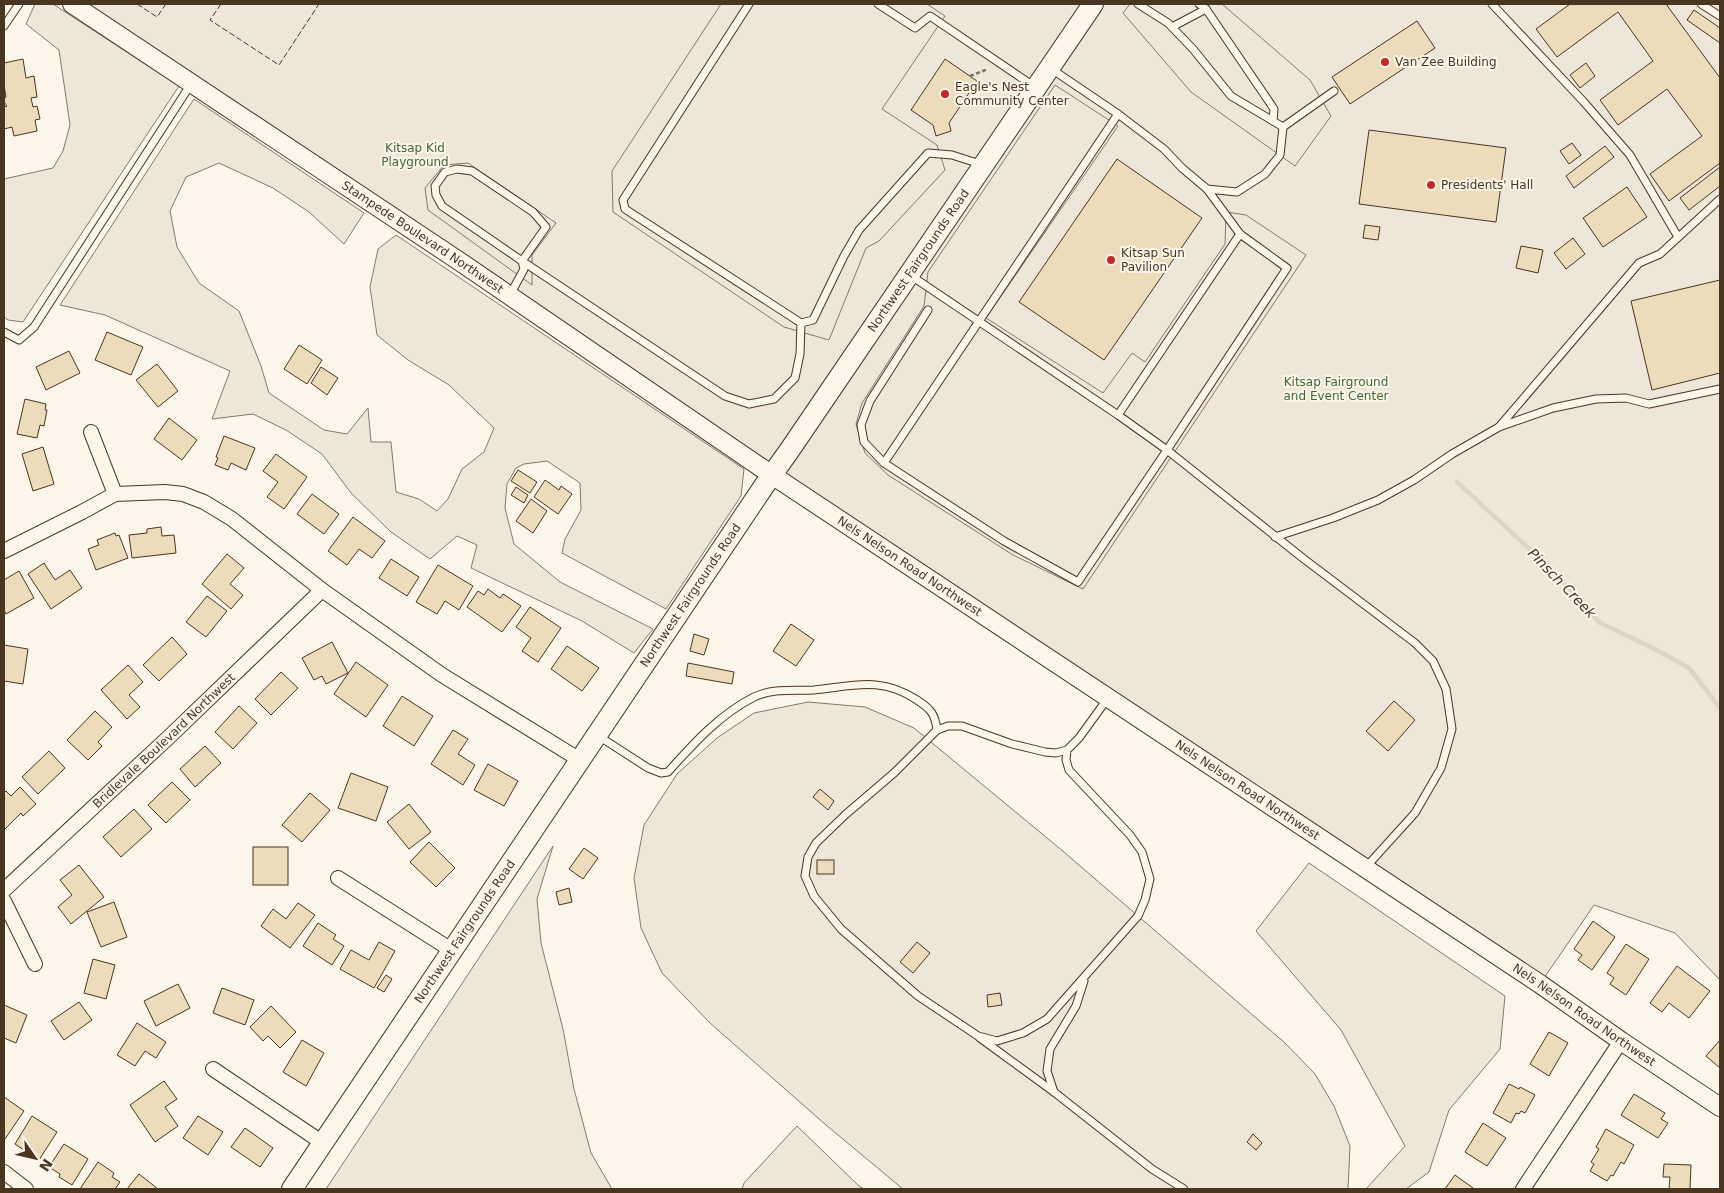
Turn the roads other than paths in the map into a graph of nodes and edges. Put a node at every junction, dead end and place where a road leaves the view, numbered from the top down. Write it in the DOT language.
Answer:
graph roads {
  1 [pos="19,4"];
  2 [pos="72,4"];
  3 [pos="749,4"];
  4 [pos="878,4"];
  5 [pos="1093,4"];
  6 [pos="1138,4"];
  7 [pos="1199,4"];
  8 [pos="1492,4"];
  9 [pos="1701,4"];
  10 [pos="1206,9"];
  11 [pos="1720,16"];
  12 [pos="4,26"];
  13 [pos="1172,27"];
  14 [pos="1050,68"];
  15 [pos="192,84"];
  16 [pos="1036,88"];
  17 [pos="1334,92"];
  18 [pos="1118,114"];
  19 [pos="1273,121"];
  20 [pos="1283,127"];
  21 [pos="983,165"];
  22 [pos="1206,189"];
  23 [pos="1720,199"];
  24 [pos="1240,234"];
  25 [pos="1678,237"];
  26 [pos="522,261"];
  27 [pos="909,274"];
  28 [pos="510,296"];
  29 [pos="928,310"];
  30 [pos="979,321"];
  31 [pos="801,323"];
  32 [pos="4,332"];
  33 [pos="1720,389"];
  34 [pos="1118,415"];
  35 [pos="1499,427"];
  36 [pos="91,432"];
  37 [pos="1166,450"];
  38 [pos="884,462"];
  39 [pos="772,475"];
  40 [pos="115,494"];
  41 [pos="1275,537"];
  42 [pos="4,551"];
  43 [pos="322,590"];
  44 [pos="1108,698"];
  45 [pos="937,730"];
  46 [pos="597,734"];
  47 [pos="1067,750"];
  48 [pos="580,760"];
  49 [pos="1364,868"];
  50 [pos="338,878"];
  51 [pos="4,890"];
  52 [pos="4,901"];
  53 [pos="453,951"];
  54 [pos="35,964"];
  55 [pos="1084,978"];
  56 [pos="978,1036"];
  57 [pos="1621,1041"];
  58 [pos="213,1069"];
  59 [pos="1054,1092"];
  60 [pos="1720,1107"];
  61 [pos="322,1144"];
  62 [pos="4,1172"];
  63 [pos="26,1189"];
  64 [pos="292,1189"];
  65 [pos="1184,1189"];
  66 [pos="1522,1189"];
  1 -- 12 [label="lane"];
  2 -- 15 [label="street, Stampede Boulevard Northwest"];
  3 -- 31 [label="lane"];
  4 -- 16 [label="lane"];
  5 -- 14 [label="main road, Northwest Fairgrounds Road"];
  6 -- 13 [label="lane"];
  7 -- 10 [label="lane"];
  8 -- 25 [label="lane"];
  9 -- 11 [label="lane"];
  10 -- 13 [label="lane"];
  10 -- 19 [label="lane"];
  13 -- 19 [label="lane"];
  14 -- 16 [label="main road, Northwest Fairgrounds Road"];
  14 -- 18 [label="lane"];
  15 -- 28 [label="street, Stampede Boulevard Northwest"];
  15 -- 32 [label="lane"];
  16 -- 21 [label="main road, Northwest Fairgrounds Road"];
  17 -- 20 [label="lane"];
  18 -- 22 [label="lane"];
  18 -- 30 [label="lane"];
  19 -- 20 [label="lane"];
  20 -- 22 [label="lane"];
  21 -- 27 [label="main road, Northwest Fairgrounds Road"];
  21 -- 31 [label="lane"];
  22 -- 24 [label="lane"];
  23 -- 25 [label="lane"];
  24 -- 34 [label="lane"];
  24 -- 37 [label="lane"];
  25 -- 35 [label="lane"];
  26 -- 26 [label="lane"];
  26 -- 28 [label="lane"];
  26 -- 31 [label="lane"];
  27 -- 30 [label="lane"];
  27 -- 39 [label="main road, Northwest Fairgrounds Road"];
  28 -- 39 [label="street, Stampede Boulevard Northwest"];
  29 -- 38 [label="lane"];
  30 -- 34 [label="lane"];
  30 -- 38 [label="lane"];
  33 -- 35 [label="lane"];
  34 -- 37 [label="lane"];
  35 -- 41 [label="lane"];
  36 -- 40 [label="street"];
  37 -- 38 [label="lane"];
  37 -- 41 [label="lane"];
  39 -- 44 [label="street, Nels Nelson Road Northwest"];
  39 -- 46 [label="main road, Northwest Fairgrounds Road"];
  40 -- 42 [label="street"];
  40 -- 43 [label="street"];
  41 -- 49 [label="lane"];
  43 -- 48 [label="street"];
  43 -- 51 [label="street, Bridlevale Boulevard Northwest"];
  44 -- 47 [label="lane"];
  44 -- 49 [label="street, Nels Nelson Road Northwest"];
  45 -- 46 [label="lane"];
  45 -- 47 [label="lane"];
  45 -- 56 [label="lane"];
  46 -- 48 [label="main road, Northwest Fairgrounds Road"];
  47 -- 55 [label="lane"];
  48 -- 53 [label="main road, Northwest Fairgrounds Road"];
  49 -- 57 [label="street, Nels Nelson Road Northwest"];
  50 -- 53 [label="street"];
  52 -- 54 [label="street"];
  53 -- 61 [label="main road, Northwest Fairgrounds Road"];
  55 -- 56 [label="lane"];
  55 -- 59 [label="lane"];
  56 -- 59 [label="lane"];
  57 -- 60 [label="street, Nels Nelson Road Northwest"];
  57 -- 66 [label="street"];
  58 -- 61 [label="street"];
  59 -- 65 [label="lane"];
  61 -- 64 [label="main road, Northwest Fairgrounds Road"];
  62 -- 63 [label="street"];
}
